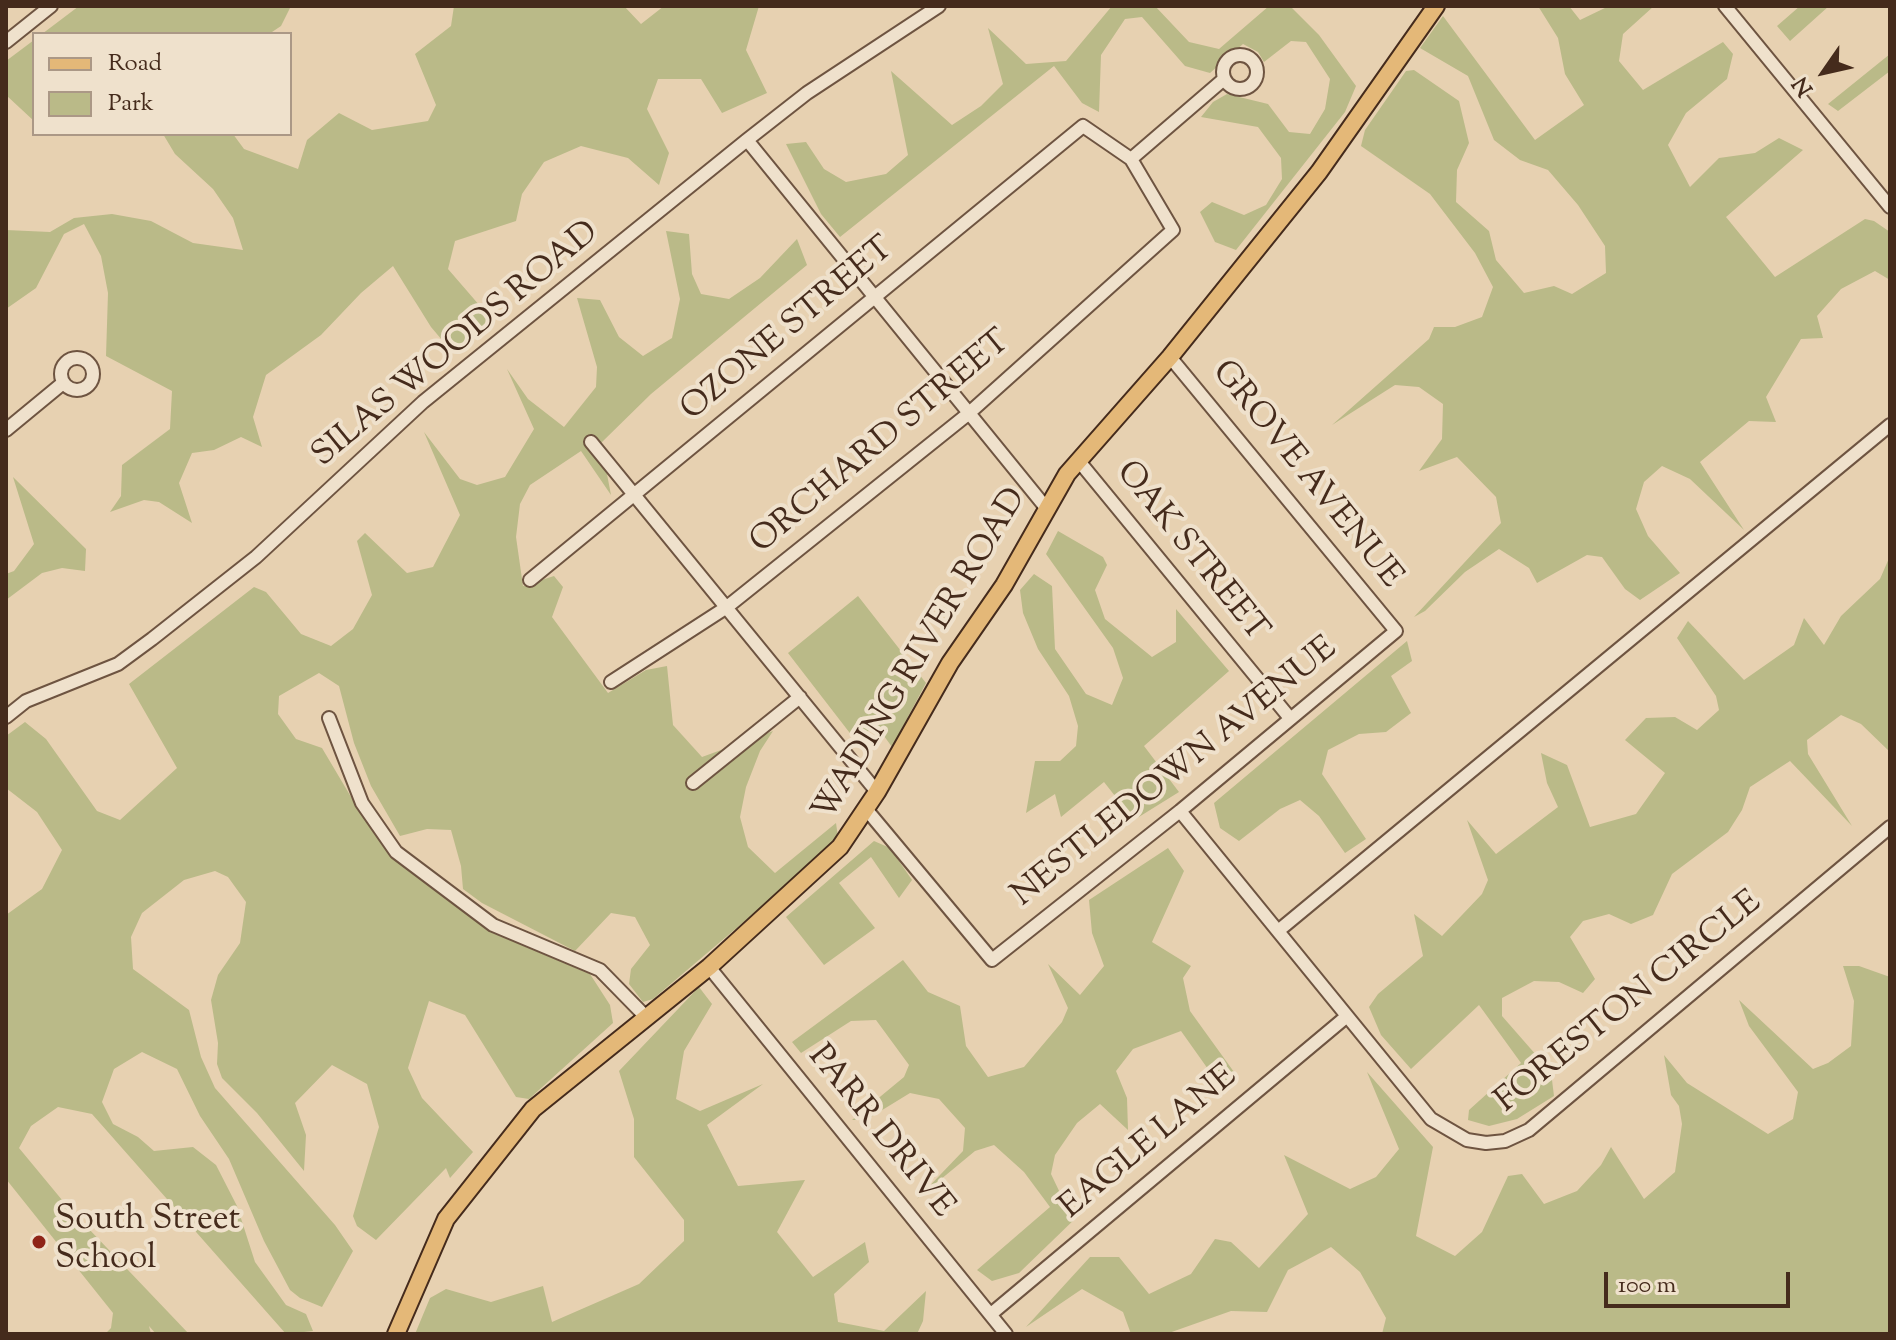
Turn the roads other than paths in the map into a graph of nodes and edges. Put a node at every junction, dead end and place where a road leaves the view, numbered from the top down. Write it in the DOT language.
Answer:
graph roads {
  1 [pos="51,6"];
  2 [pos="939,6"];
  3 [pos="1436,6"];
  4 [pos="1725,6"];
  5 [pos="6,42"];
  6 [pos="1224,79"];
  7 [pos="747,140"];
  8 [pos="1131,159"];
  9 [pos="1890,207"];
  10 [pos="873,298"];
  11 [pos="1170,357"];
  12 [pos="63,383"];
  13 [pos="968,414"];
  14 [pos="1890,425"];
  15 [pos="6,430"];
  16 [pos="591,442"];
  17 [pos="1078,460"];
  18 [pos="633,497"];
  19 [pos="1047,509"];
  20 [pos="530,580"];
  21 [pos="727,607"];
  22 [pos="1396,631"];
  23 [pos="611,682"];
  24 [pos="800,697"];
  25 [pos="6,717"];
  26 [pos="1289,717"];
  27 [pos="329,718"];
  28 [pos="693,783"];
  29 [pos="877,792"];
  30 [pos="866,809"];
  31 [pos="1180,811"];
  32 [pos="1890,827"];
  33 [pos="1278,931"];
  34 [pos="709,967"];
  35 [pos="646,1017"];
  36 [pos="1346,1017"];
  37 [pos="991,1314"];
  38 [pos="396,1334"];
  39 [pos="1006,1334"];
  1 -- 5 [label="street"];
  2 -- 7 [label="street, SILAS WOODS ROAD"];
  3 -- 11 [label="main road, WADING RIVER ROAD"];
  4 -- 9 [label="street"];
  6 -- 8 [label="street"];
  7 -- 10 [label="street"];
  7 -- 25 [label="street, SILAS WOODS ROAD"];
  8 -- 10 [label="street, OZONE STREET"];
  8 -- 13 [label="street, ORCHARD STREET"];
  10 -- 13 [label="street"];
  10 -- 18 [label="street, OZONE STREET"];
  11 -- 17 [label="main road, WADING RIVER ROAD"];
  11 -- 22 [label="street, GROVE AVENUE"];
  12 -- 15 [label="street"];
  13 -- 19 [label="street"];
  13 -- 21 [label="street, ORCHARD STREET"];
  14 -- 33 [label="street"];
  16 -- 18 [label="street"];
  17 -- 19 [label="main road, WADING RIVER ROAD"];
  17 -- 26 [label="street, OAK STREET"];
  18 -- 20 [label="street, OZONE STREET"];
  18 -- 21 [label="street"];
  19 -- 29 [label="main road, WADING RIVER ROAD"];
  21 -- 23 [label="street, ORCHARD STREET"];
  21 -- 24 [label="street"];
  22 -- 26 [label="street, NESTLEDOWN AVENUE"];
  24 -- 28 [label="street"];
  24 -- 29 [label="street"];
  26 -- 31 [label="street, NESTLEDOWN AVENUE"];
  27 -- 35 [label="street"];
  29 -- 30 [label="main road, WADING RIVER ROAD"];
  30 -- 31 [label="street, NESTLEDOWN AVENUE"];
  30 -- 34 [label="main road, WADING RIVER ROAD"];
  31 -- 33 [label="street, FORESTON CIRCLE"];
  32 -- 36 [label="street, FORESTON CIRCLE"];
  33 -- 36 [label="street, FORESTON CIRCLE"];
  34 -- 35 [label="main road, WADING RIVER ROAD"];
  34 -- 37 [label="street, PARR DRIVE"];
  35 -- 38 [label="main road, WADING RIVER ROAD"];
  36 -- 37 [label="street, EAGLE LANE"];
  37 -- 39 [label="street, PARR DRIVE"];
}
